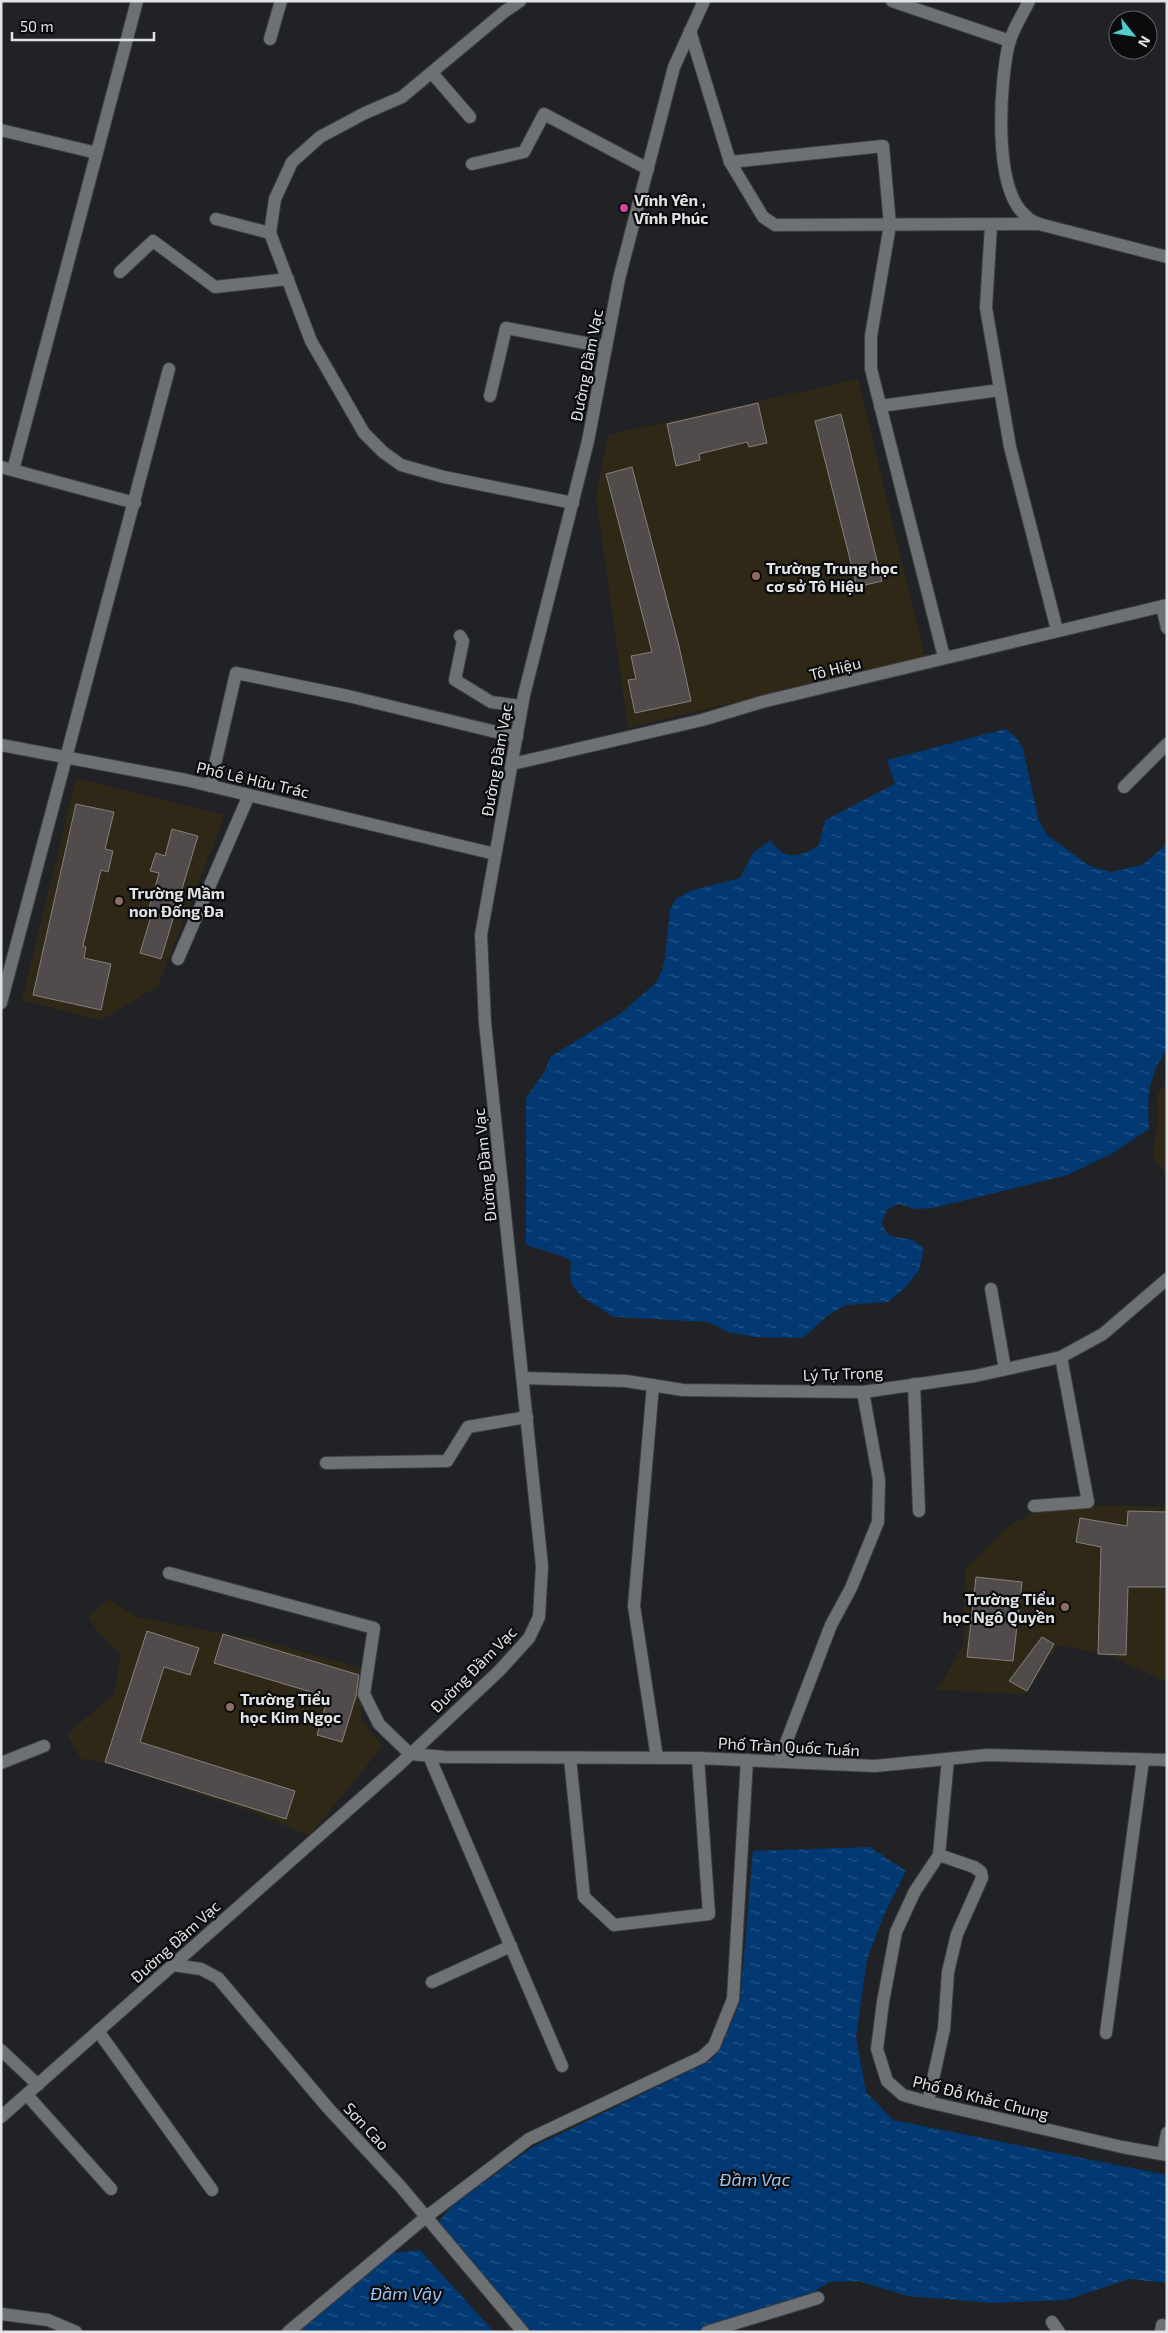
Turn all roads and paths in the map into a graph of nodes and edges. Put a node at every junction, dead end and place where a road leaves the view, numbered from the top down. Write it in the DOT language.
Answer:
graph roads {
  1 [pos="137,1"];
  2 [pos="281,1"];
  3 [pos="520,1"];
  4 [pos="704,1"];
  5 [pos="892,1"];
  6 [pos="1029,1"];
  7 [pos="690,31"];
  8 [pos="270,40"];
  9 [pos="1010,41"];
  10 [pos="432,73"];
  11 [pos="470,117"];
  12 [pos="1,130"];
  13 [pos="96,154"];
  14 [pos="730,162"];
  15 [pos="472,164"];
  16 [pos="648,169"];
  17 [pos="216,219"];
  18 [pos="1039,224"];
  19 [pos="890,225"];
  20 [pos="991,225"];
  21 [pos="270,233"];
  22 [pos="1167,256"];
  23 [pos="120,272"];
  24 [pos="288,279"];
  25 [pos="606,347"];
  26 [pos="169,369"];
  27 [pos="1000,390"];
  28 [pos="490,396"];
  29 [pos="880,406"];
  30 [pos="7,468"];
  31 [pos="573,503"];
  32 [pos="135,504"];
  33 [pos="1165,605"];
  34 [pos="1167,628"];
  35 [pos="1057,630"];
  36 [pos="460,636"];
  37 [pos="944,657"];
  38 [pos="522,706"];
  39 [pos="517,737"];
  40 [pos="1167,744"];
  41 [pos="1,745"];
  42 [pos="66,756"];
  43 [pos="512,764"];
  44 [pos="210,786"];
  45 [pos="1124,787"];
  46 [pos="249,795"];
  47 [pos="495,854"];
  48 [pos="178,959"];
  49 [pos="1,1004"];
  50 [pos="1167,1279"];
  51 [pos="991,1289"];
  52 [pos="1061,1357"];
  53 [pos="1005,1369"];
  54 [pos="522,1378"];
  55 [pos="914,1384"];
  56 [pos="653,1385"];
  57 [pos="863,1392"];
  58 [pos="527,1417"];
  59 [pos="326,1463"];
  60 [pos="1034,1506"];
  61 [pos="919,1511"];
  62 [pos="169,1573"];
  63 [pos="44,1746"];
  64 [pos="410,1754"];
  65 [pos="429,1756"];
  66 [pos="570,1758"];
  67 [pos="657,1758"];
  68 [pos="698,1758"];
  69 [pos="948,1759"];
  70 [pos="747,1760"];
  71 [pos="1143,1760"];
  72 [pos="1167,1760"];
  73 [pos="779,1762"];
  74 [pos="1,1763"];
  75 [pos="940,1855"];
  76 [pos="511,1946"];
  77 [pos="173,1965"];
  78 [pos="432,1982"];
  79 [pos="98,2031"];
  80 [pos="1106,2033"];
  81 [pos="1,2050"];
  82 [pos="562,2066"];
  83 [pos="38,2085"];
  84 [pos="26,2095"];
  85 [pos="928,2102"];
  86 [pos="1,2117"];
  87 [pos="1167,2133"];
  88 [pos="1165,2154"];
  89 [pos="112,2189"];
  90 [pos="212,2190"];
  91 [pos="426,2217"];
  92 [pos="818,2298"];
  93 [pos="1,2314"];
  94 [pos="76,2332"];
  95 [pos="288,2332"];
  96 [pos="523,2332"];
  97 [pos="707,2332"];
  1 -- 13 [label="street"];
  2 -- 8 [label="street"];
  3 -- 10 [label="street"];
  4 -- 7 [label="street, Đường Đầm Vạc"];
  5 -- 9 [label="street"];
  6 -- 9 [label="street"];
  7 -- 14 [label="street"];
  7 -- 16 [label="street, Đường Đầm Vạc"];
  9 -- 18 [label="street"];
  10 -- 11 [label="street"];
  10 -- 21 [label="street"];
  12 -- 13 [label="street"];
  13 -- 30 [label="street"];
  14 -- 19 [label="street"];
  14 -- 19 [label="street"];
  15 -- 16 [label="street"];
  16 -- 25 [label="street, Đường Đầm Vạc"];
  17 -- 21 [label="street"];
  18 -- 20 [label="street"];
  18 -- 22 [label="street"];
  19 -- 20 [label="street"];
  19 -- 29 [label="street"];
  20 -- 27 [label="street"];
  21 -- 24 [label="street"];
  23 -- 24 [label="street"];
  24 -- 31 [label="street"];
  25 -- 28 [label="street"];
  25 -- 31 [label="street, Đường Đầm Vạc"];
  26 -- 32 [label="street"];
  27 -- 29 [label="street"];
  27 -- 35 [label="street"];
  29 -- 37 [label="street"];
  30 -- 32 [label="street"];
  31 -- 38 [label="street, Đường Đầm Vạc"];
  32 -- 42 [label="street"];
  33 -- 34 [label="street"];
  33 -- 35 [label="street, Tô Hiệu"];
  35 -- 37 [label="street, Tô Hiệu"];
  36 -- 38 [label="street"];
  37 -- 43 [label="street, Tô Hiệu"];
  38 -- 39 [label="street, Đường Đầm Vạc"];
  39 -- 43 [label="street, Đường Đầm Vạc"];
  39 -- 44 [label="street"];
  40 -- 45 [label="street"];
  41 -- 42 [label="street, Phố Lê Hữu Trác"];
  42 -- 44 [label="street, Phố Lê Hữu Trác"];
  42 -- 49 [label="street"];
  43 -- 47 [label="street, Đường Đầm Vạc"];
  44 -- 46 [label="street, Phố Lê Hữu Trác"];
  46 -- 47 [label="street, Phố Lê Hữu Trác"];
  46 -- 48 [label="street"];
  47 -- 54 [label="street, Đường Đầm Vạc"];
  50 -- 52 [label="street, Lý Tự Trọng"];
  51 -- 53 [label="street"];
  52 -- 53 [label="street, Lý Tự Trọng"];
  52 -- 60 [label="street"];
  53 -- 55 [label="street, Lý Tự Trọng"];
  54 -- 56 [label="street, Lý Tự Trọng"];
  54 -- 58 [label="street, Đường Đầm Vạc"];
  55 -- 57 [label="street, Lý Tự Trọng"];
  55 -- 61 [label="street"];
  56 -- 57 [label="street, Lý Tự Trọng"];
  56 -- 67 [label="street"];
  57 -- 73 [label="street"];
  58 -- 59 [label="street"];
  58 -- 64 [label="street, Đường Đầm Vạc"];
  62 -- 64 [label="street"];
  63 -- 74 [label="street"];
  64 -- 65 [label="street, Phố Trần Quốc Tuấn"];
  64 -- 77 [label="street, Đường Đầm Vạc"];
  65 -- 66 [label="street, Phố Trần Quốc Tuấn"];
  65 -- 76 [label="street"];
  66 -- 67 [label="street, Phố Trần Quốc Tuấn"];
  66 -- 68 [label="street"];
  67 -- 68 [label="street, Phố Trần Quốc Tuấn"];
  68 -- 70 [label="street, Phố Trần Quốc Tuấn"];
  69 -- 71 [label="street, Phố Trần Quốc Tuấn"];
  69 -- 73 [label="street, Phố Trần Quốc Tuấn"];
  69 -- 75 [label="street"];
  70 -- 73 [label="street, Phố Trần Quốc Tuấn"];
  70 -- 91 [label="street"];
  71 -- 72 [label="street, Phố Trần Quốc Tuấn"];
  71 -- 80 [label="street"];
  75 -- 85 [label="street"];
  75 -- 85 [label="street, Phố Đỗ Khắc Chung"];
  76 -- 78 [label="street"];
  76 -- 82 [label="street"];
  77 -- 79 [label="street, Đường Đầm Vạc"];
  77 -- 91 [label="street, Sơn Cao"];
  79 -- 83 [label="street, Đường Đầm Vạc"];
  79 -- 90 [label="street"];
  81 -- 83 [label="street"];
  83 -- 84 [label="street, Đường Đầm Vạc"];
  84 -- 86 [label="street, Đường Đầm Vạc"];
  84 -- 89 [label="street"];
  85 -- 88 [label="street, Phố Đỗ Khắc Chung"];
  87 -- 88 [label="street"];
  91 -- 95 [label="street"];
  91 -- 96 [label="street, Sơn Cao"];
  92 -- 97 [label="street"];
  93 -- 94 [label="street"];
}
